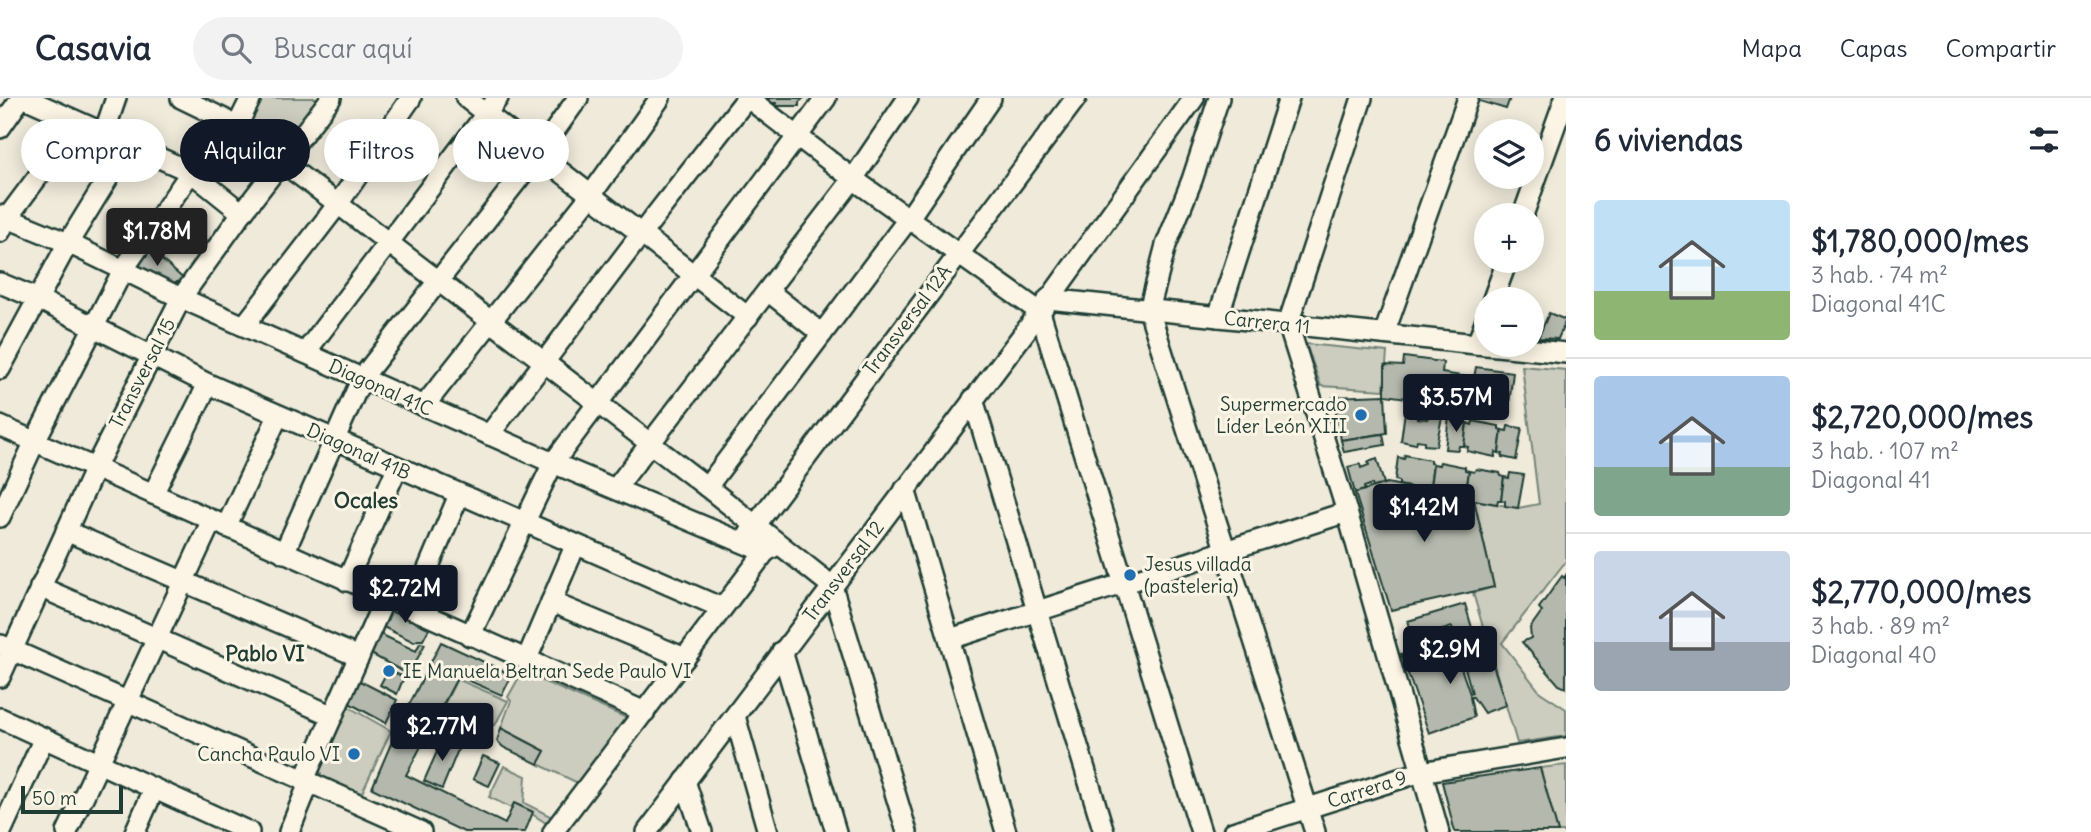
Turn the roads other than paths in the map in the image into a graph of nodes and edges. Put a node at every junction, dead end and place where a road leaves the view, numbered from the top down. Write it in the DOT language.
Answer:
graph roads {
  1 [pos="23,98"];
  2 [pos="116,98"];
  3 [pos="181,98"];
  4 [pos="251,98"];
  5 [pos="331,98"];
  6 [pos="411,98"];
  7 [pos="466,98"];
  8 [pos="578,98"];
  9 [pos="660,98"];
  10 [pos="748,98"];
  11 [pos="826,98"];
  12 [pos="908,98"];
  13 [pos="991,98"];
  14 [pos="1076,98"];
  15 [pos="1194,98"];
  16 [pos="1219,98"];
  17 [pos="1289,98"];
  18 [pos="1362,98"];
  19 [pos="1468,98"];
  20 [pos="1565,98"];
  21 [pos="492,106"];
  22 [pos="71,119"];
  23 [pos="109,119"];
  24 [pos="224,119"];
  25 [pos="240,119"];
  26 [pos="505,119"];
  27 [pos="563,119"];
  28 [pos="310,126"];
  29 [pos="0,128"];
  30 [pos="799,137"];
  31 [pos="569,178"];
  32 [pos="853,179"];
  33 [pos="32,182"];
  34 [pos="106,182"];
  35 [pos="184,182"];
  36 [pos="203,182"];
  37 [pos="267,182"];
  38 [pos="308,182"];
  39 [pos="515,182"];
  40 [pos="591,195"];
  41 [pos="1527,203"];
  42 [pos="338,204"];
  43 [pos="242,213"];
  44 [pos="908,218"];
  45 [pos="2,222"];
  46 [pos="641,234"];
  47 [pos="389,242"];
  48 [pos="68,243"];
  49 [pos="957,254"];
  50 [pos="123,270"];
  51 [pos="695,275"];
  52 [pos="439,280"];
  53 [pos="0,283"];
  54 [pos="768,291"];
  55 [pos="181,298"];
  56 [pos="36,299"];
  57 [pos="1044,306"];
  58 [pos="1149,310"];
  59 [pos="748,317"];
  60 [pos="1217,317"];
  61 [pos="492,321"];
  62 [pos="1288,324"];
  63 [pos="244,326"];
  64 [pos="92,328"];
  65 [pos="822,334"];
  66 [pos="1384,334"];
  67 [pos="1474,343"];
  68 [pos="1544,351"];
  69 [pos="305,353"];
  70 [pos="1566,353"];
  71 [pos="149,357"];
  72 [pos="544,362"];
  73 [pos="0,369"];
  74 [pos="362,378"];
  75 [pos="208,384"];
  76 [pos="973,399"];
  77 [pos="598,403"];
  78 [pos="424,406"];
  79 [pos="278,415"];
  80 [pos="0,426"];
  81 [pos="489,435"];
  82 [pos="334,440"];
  83 [pos="35,441"];
  84 [pos="651,443"];
  85 [pos="553,464"];
  86 [pos="95,468"];
  87 [pos="397,468"];
  88 [pos="707,487"];
  89 [pos="616,488"];
  90 [pos="905,489"];
  91 [pos="153,494"];
  92 [pos="459,495"];
  93 [pos="1348,512"];
  94 [pos="0,517"];
  95 [pos="524,523"];
  96 [pos="219,524"];
  97 [pos="755,524"];
  98 [pos="66,531"];
  99 [pos="742,544"];
  100 [pos="575,546"];
  101 [pos="772,548"];
  102 [pos="1227,551"];
  103 [pos="284,553"];
  104 [pos="183,581"];
  105 [pos="347,581"];
  106 [pos="1126,583"];
  107 [pos="832,586"];
  108 [pos="40,587"];
  109 [pos="386,598"];
  110 [pos="551,602"];
  111 [pos="722,608"];
  112 [pos="411,609"];
  113 [pos="1036,611"];
  114 [pos="470,636"];
  115 [pos="156,637"];
  116 [pos="950,639"];
  117 [pos="6,647"];
  118 [pos="782,651"];
  119 [pos="359,657"];
  120 [pos="685,658"];
  121 [pos="526,661"];
  122 [pos="0,677"];
  123 [pos="126,701"];
  124 [pos="645,712"];
  125 [pos="333,716"];
  126 [pos="735,716"];
  127 [pos="0,718"];
  128 [pos="44,738"];
  129 [pos="1566,748"];
  130 [pos="98,764"];
  131 [pos="1421,772"];
  132 [pos="685,781"];
  133 [pos="307,782"];
  134 [pos="154,789"];
  135 [pos="1308,809"];
  136 [pos="1,832"];
  137 [pos="67,832"];
  138 [pos="135,832"];
  139 [pos="248,832"];
  140 [pos="289,832"];
  141 [pos="421,832"];
  142 [pos="553,832"];
  143 [pos="647,832"];
  144 [pos="702,832"];
  145 [pos="768,832"];
  146 [pos="836,832"];
  147 [pos="907,832"];
  148 [pos="1006,832"];
  149 [pos="1104,832"];
  150 [pos="1201,832"];
  151 [pos="1233,832"];
  152 [pos="1315,832"];
  153 [pos="1439,832"];
  1 -- 22 [label="street"];
  1 -- 29 [label="street"];
  2 -- 23 [label="street"];
  3 -- 24 [label="street"];
  4 -- 25 [label="street"];
  5 -- 28 [label="street, Transversal 15"];
  6 -- 42 [label="street"];
  7 -- 21 [label="street"];
  8 -- 27 [label="street"];
  9 -- 40 [label="street"];
  10 -- 30 [label="street"];
  10 -- 46 [label="street"];
  11 -- 30 [label="street"];
  12 -- 32 [label="street"];
  13 -- 44 [label="street"];
  14 -- 49 [label="street, Transversal 12A"];
  15 -- 57 [label="street, Transversal 12"];
  16 -- 58 [label="street"];
  17 -- 60 [label="street"];
  18 -- 62 [label="street"];
  19 -- 66 [label="street"];
  20 -- 41 [label="street"];
  21 -- 26 [label="street"];
  21 -- 47 [label="street"];
  30 -- 32 [label="street"];
  30 -- 51 [label="street"];
  31 -- 40 [label="street"];
  32 -- 44 [label="street"];
  32 -- 54 [label="street"];
  33 -- 45 [label="street"];
  34 -- 48 [label="street"];
  35 -- 50 [label="street"];
  36 -- 43 [label="street"];
  37 -- 43 [label="street, Transversal 15"];
  38 -- 42 [label="street"];
  39 -- 52 [label="street"];
  40 -- 46 [label="street"];
  40 -- 61 [label="street"];
  42 -- 47 [label="street"];
  42 -- 63 [label="street"];
  43 -- 55 [label="street, Transversal 15"];
  44 -- 49 [label="street"];
  44 -- 65 [label="street"];
  45 -- 48 [label="street, Diagonal 41C"];
  46 -- 51 [label="street"];
  46 -- 72 [label="street"];
  47 -- 52 [label="street"];
  47 -- 69 [label="street"];
  48 -- 50 [label="street, Diagonal 41C"];
  48 -- 56 [label="street"];
  49 -- 57 [label="street"];
  49 -- 97 [label="street, Transversal 12A"];
  50 -- 55 [label="street, Diagonal 41C"];
  50 -- 64 [label="street"];
  51 -- 59 [label="street"];
  51 -- 77 [label="street"];
  52 -- 61 [label="street"];
  52 -- 74 [label="street"];
  53 -- 56 [label="street, Diagonal 41B"];
  54 -- 59 [label="street"];
  54 -- 65 [label="street"];
  55 -- 63 [label="street, Diagonal 41C"];
  55 -- 71 [label="street, Transversal 15"];
  56 -- 64 [label="street, Diagonal 41B"];
  56 -- 73 [label="street"];
  57 -- 58 [label="street, Carrera 11"];
  57 -- 76 [label="street, Transversal 12"];
  57 -- 106 [label="street"];
  58 -- 60 [label="street, Carrera 11"];
  58 -- 102 [label="street"];
  59 -- 84 [label="street"];
  60 -- 62 [label="street, Carrera 11"];
  61 -- 72 [label="street"];
  61 -- 78 [label="street"];
  62 -- 66 [label="street, Carrera 11"];
  62 -- 93 [label="street"];
  63 -- 69 [label="street, Diagonal 41C"];
  64 -- 71 [label="street, Diagonal 41B"];
  64 -- 83 [label="street"];
  65 -- 88 [label="street"];
  66 -- 67 [label="street, Carrera 11"];
  68 -- 70 [label="street, Carrera 11"];
  69 -- 74 [label="street, Diagonal 41C"];
  71 -- 75 [label="street, Diagonal 41B"];
  71 -- 86 [label="street, Transversal 15"];
  72 -- 77 [label="street"];
  72 -- 81 [label="street"];
  74 -- 78 [label="street, Diagonal 41C"];
  74 -- 82 [label="street"];
  75 -- 79 [label="street, Diagonal 41B"];
  75 -- 91 [label="street"];
  76 -- 90 [label="street, Transversal 12"];
  76 -- 113 [label="street"];
  77 -- 84 [label="street"];
  77 -- 85 [label="street"];
  78 -- 81 [label="street, Diagonal 41C"];
  79 -- 82 [label="street, Diagonal 41B"];
  79 -- 96 [label="street"];
  80 -- 83 [label="street"];
  81 -- 85 [label="street, Diagonal 41C"];
  82 -- 87 [label="street, Diagonal 41B"];
  82 -- 103 [label="street"];
  83 -- 86 [label="street"];
  83 -- 94 [label="street"];
  84 -- 88 [label="street"];
  84 -- 89 [label="street"];
  85 -- 89 [label="street, Diagonal 41C"];
  85 -- 95 [label="street"];
  86 -- 91 [label="street"];
  86 -- 98 [label="street, Transversal 15"];
  87 -- 92 [label="street, Diagonal 41B"];
  87 -- 105 [label="street"];
  88 -- 97 [label="street"];
  89 -- 99 [label="street, Diagonal 41C"];
  90 -- 107 [label="street, Transversal 12"];
  90 -- 116 [label="street"];
  91 -- 96 [label="street"];
  92 -- 95 [label="street, Diagonal 41B"];
  92 -- 112 [label="street"];
  93 -- 102 [label="street"];
  93 -- 131 [label="street"];
  95 -- 100 [label="street, Diagonal 41B"];
  95 -- 114 [label="street"];
  96 -- 103 [label="street"];
  96 -- 104 [label="street"];
  97 -- 99 [label="street, Transversal 12A"];
  97 -- 101 [label="street"];
  98 -- 104 [label="street"];
  98 -- 108 [label="street, Transversal 15"];
  99 -- 101 [label="street, Diagonal 41C"];
  100 -- 110 [label="street"];
  100 -- 111 [label="street, Diagonal 41B"];
  101 -- 107 [label="street"];
  101 -- 111 [label="street"];
  102 -- 106 [label="street"];
  102 -- 135 [label="street"];
  103 -- 105 [label="street"];
  104 -- 115 [label="street"];
  104 -- 119 [label="street"];
  105 -- 109 [label="street"];
  106 -- 113 [label="street"];
  106 -- 150 [label="street"];
  107 -- 118 [label="street, Transversal 12"];
  107 -- 147 [label="street"];
  108 -- 115 [label="street"];
  108 -- 117 [label="street, Transversal 15"];
  109 -- 112 [label="street"];
  109 -- 119 [label="street"];
  110 -- 120 [label="street"];
  110 -- 121 [label="street"];
  111 -- 120 [label="street"];
  112 -- 114 [label="street"];
  113 -- 116 [label="street"];
  113 -- 149 [label="street"];
  114 -- 121 [label="street"];
  115 -- 123 [label="street"];
  115 -- 125 [label="street"];
  116 -- 148 [label="street"];
  117 -- 122 [label="street, Transversal 15"];
  117 -- 123 [label="street"];
  118 -- 126 [label="street, Transversal 12"];
  118 -- 146 [label="street"];
  119 -- 125 [label="street"];
  120 -- 124 [label="street"];
  121 -- 124 [label="street"];
  123 -- 130 [label="street"];
  123 -- 133 [label="street"];
  124 -- 142 [label="street"];
  125 -- 133 [label="street"];
  126 -- 132 [label="street, Transversal 12"];
  126 -- 145 [label="street"];
  127 -- 128 [label="street"];
  128 -- 130 [label="street"];
  128 -- 136 [label="street"];
  129 -- 131 [label="street, Carrera 9"];
  130 -- 134 [label="street"];
  130 -- 137 [label="street"];
  131 -- 135 [label="street, Carrera 9"];
  131 -- 153 [label="street"];
  132 -- 143 [label="street, Transversal 12"];
  132 -- 144 [label="street"];
  133 -- 140 [label="street"];
  133 -- 141 [label="street"];
  134 -- 138 [label="street"];
  134 -- 139 [label="street"];
  135 -- 151 [label="street, Carrera 9"];
  135 -- 152 [label="street"];
}
